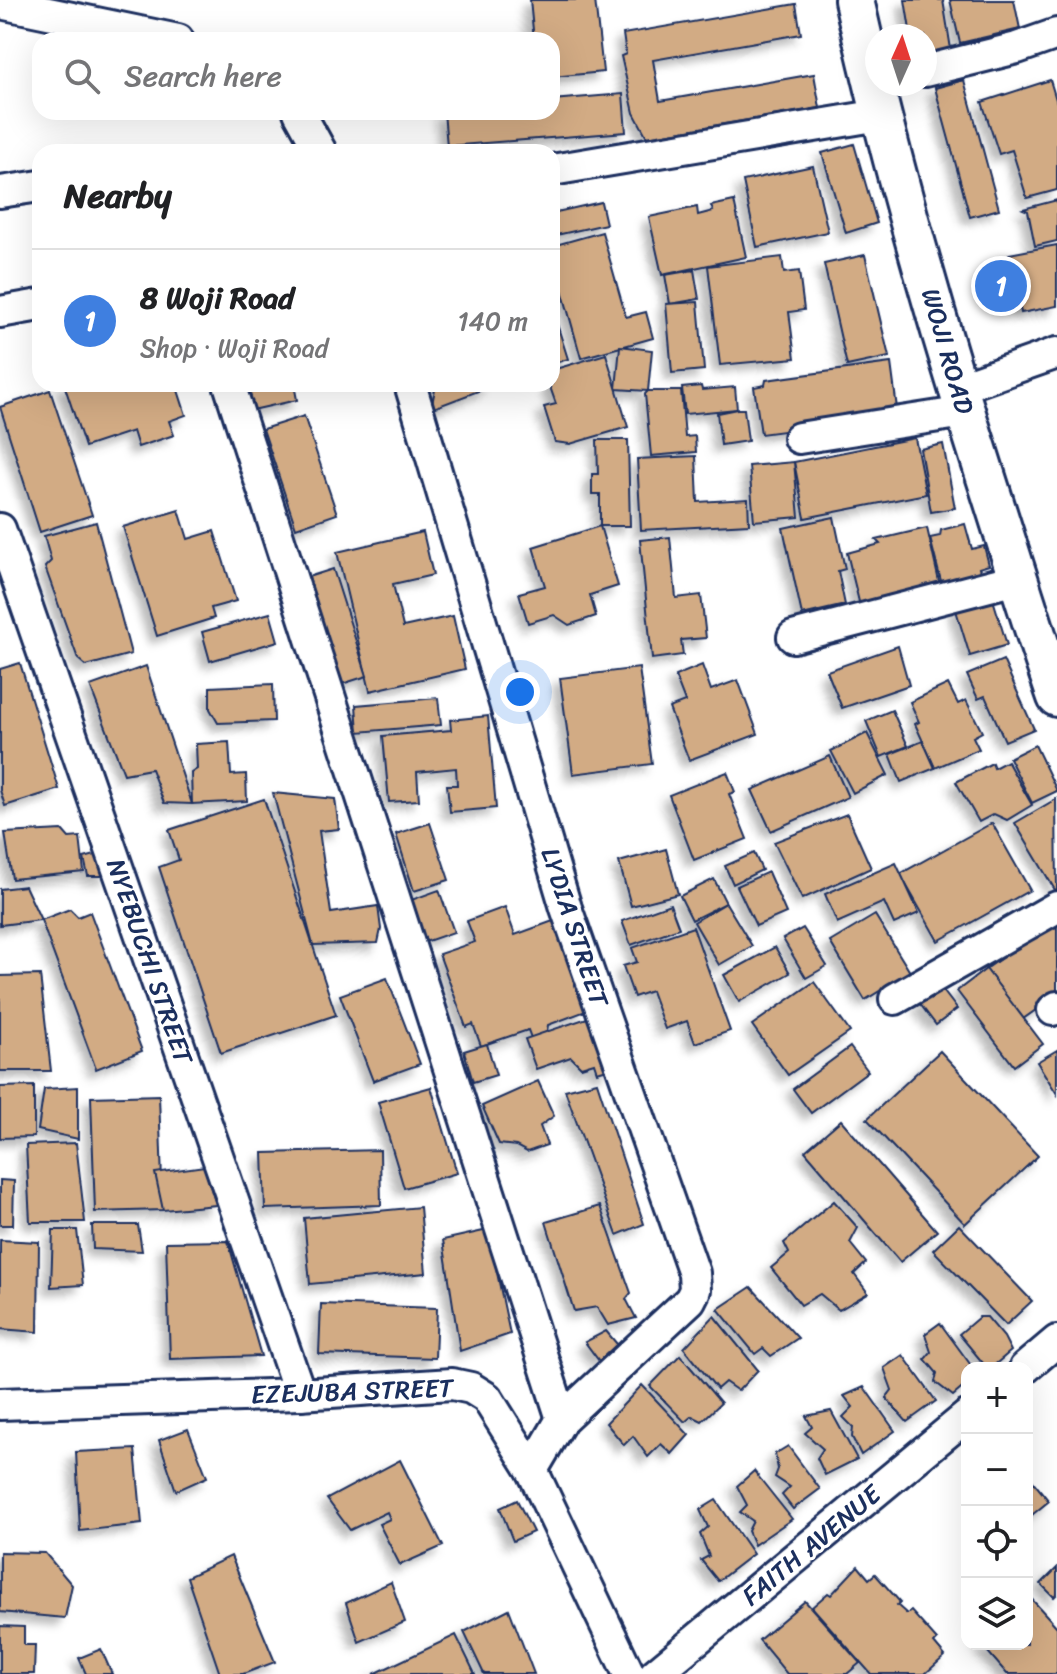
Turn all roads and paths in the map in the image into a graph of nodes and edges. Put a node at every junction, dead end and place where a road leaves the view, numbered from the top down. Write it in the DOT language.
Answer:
graph roads {
  1 [pos="854,0"];
  2 [pos="0,3"];
  3 [pos="140,32"];
  4 [pos="1057,34"];
  5 [pos="865,45"];
  6 [pos="937,68"];
  7 [pos="868,96"];
  8 [pos="878,96"];
  9 [pos="305,120"];
  10 [pos="316,144"];
  11 [pos="560,168"];
  12 [pos="32,187"];
  13 [pos="0,192"];
  14 [pos="32,306"];
  15 [pos="0,312"];
  16 [pos="1057,353"];
  17 [pos="232,392"];
  18 [pos="412,392"];
  19 [pos="961,400"];
  20 [pos="799,438"];
  21 [pos="0,529"];
  22 [pos="1016,579"];
  23 [pos="793,637"];
  24 [pos="1057,697"];
  25 [pos="1057,907"];
  26 [pos="895,999"];
  27 [pos="1057,1341"];
  28 [pos="1032,1362"];
  29 [pos="300,1394"];
  30 [pos="0,1404"];
  31 [pos="562,1419"];
  32 [pos="961,1421"];
  33 [pos="532,1470"];
  34 [pos="629,1674"];
  35 [pos="655,1674"];
  1 -- 5 [label="main road, WOJI ROAD"];
  2 -- 3 [label="street"];
  4 -- 6 [label="street"];
  7 -- 11 [label="street"];
  8 -- 19 [label="main road, WOJI ROAD"];
  9 -- 10 [label="street"];
  12 -- 13 [label="street"];
  14 -- 15 [label="street"];
  16 -- 19 [label="street"];
  17 -- 31 [label="street"];
  18 -- 31 [label="street, LYDIA STREET"];
  19 -- 20 [label="street"];
  19 -- 22 [label="main road, WOJI ROAD"];
  21 -- 29 [label="street, NYEBUCHI STREET"];
  22 -- 23 [label="street"];
  22 -- 24 [label="main road, WOJI ROAD"];
  25 -- 26 [label="street"];
  27 -- 28 [label="street"];
  29 -- 30 [label="street, EZEJUBA STREET"];
  29 -- 33 [label="street, EZEJUBA STREET"];
  31 -- 33 [label="street, LYDIA STREET"];
  32 -- 35 [label="street, FAITH AVENUE"];
  33 -- 34 [label="street, EZEJUBA STREET"];
}
